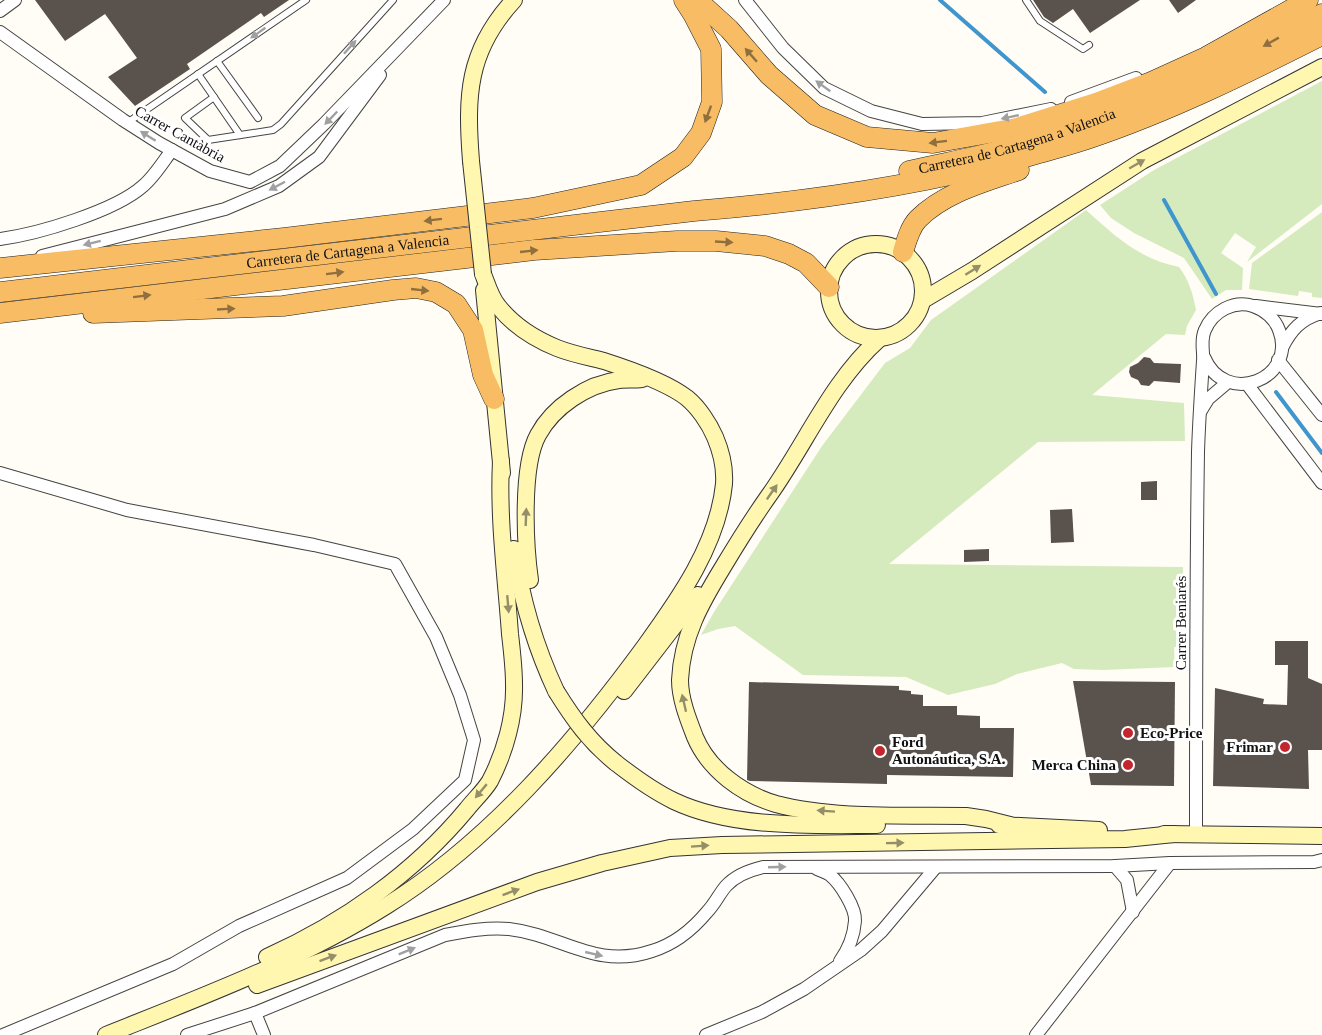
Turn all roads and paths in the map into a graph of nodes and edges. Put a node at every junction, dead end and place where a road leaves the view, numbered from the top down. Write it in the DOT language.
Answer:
graph roads {
  1 [pos="15,0"];
  2 [pos="306,0"];
  3 [pos="393,0"];
  4 [pos="444,0"];
  5 [pos="514,0"];
  6 [pos="684,0"];
  7 [pos="697,0"];
  8 [pos="745,0"];
  9 [pos="1026,0"];
  10 [pos="1308,0"];
  11 [pos="0,11"];
  12 [pos="1322,14"];
  13 [pos="0,32"];
  14 [pos="412,33"];
  15 [pos="1322,35"];
  16 [pos="1089,45"];
  17 [pos="1206,57"];
  18 [pos="217,61"];
  19 [pos="1322,68"];
  20 [pos="198,74"];
  21 [pos="214,97"];
  22 [pos="258,118"];
  23 [pos="1146,118"];
  24 [pos="128,123"];
  25 [pos="240,135"];
  26 [pos="172,150"];
  27 [pos="694,211"];
  28 [pos="0,239"];
  29 [pos="903,252"];
  30 [pos="0,267"];
  31 [pos="483,274"];
  32 [pos="829,287"];
  33 [pos="0,292"];
  34 [pos="923,300"];
  35 [pos="1252,306"];
  36 [pos="0,314"];
  37 [pos="1321,314"];
  38 [pos="879,339"];
  39 [pos="1280,355"];
  40 [pos="1204,357"];
  41 [pos="649,379"];
  42 [pos="1228,382"];
  43 [pos="1247,384"];
  44 [pos="494,399"];
  45 [pos="1199,412"];
  46 [pos="1322,415"];
  47 [pos="501,461"];
  48 [pos="0,473"];
  49 [pos="1322,483"];
  50 [pos="739,540"];
  51 [pos="534,638"];
  52 [pos="571,741"];
  53 [pos="1010,825"];
  54 [pos="1174,834"];
  55 [pos="1196,834"];
  56 [pos="1322,836"];
  57 [pos="1322,860"];
  58 [pos="1170,863"];
  59 [pos="1115,866"];
  60 [pos="813,867"];
  61 [pos="936,867"];
  62 [pos="1133,912"];
  63 [pos="833,969"];
  64 [pos="255,1013"];
  65 [pos="3,1035"];
  66 [pos="99,1035"];
  67 [pos="106,1035"];
  68 [pos="115,1035"];
  69 [pos="188,1035"];
  70 [pos="264,1035"];
  71 [pos="706,1035"];
  72 [pos="1036,1035"];
  1 -- 11 [label="street"];
  2 -- 18 [label="lane, one-way"];
  25 -- 3 [label="lane, one-way"];
  4 -- 14 [label="street, Carrer Cantàbria"];
  5 -- 31 [label="main road, bridge"];
  6 -- 30 [label="highway, one-way"];
  17 -- 7 [label="highway, one-way"];
  17 -- 8 [label="street, one-way"];
  9 -- 16 [label="lane"];
  10 -- 17 [label="highway"];
  12 -- 27 [label="highway, Carretera de Cartagena a Valencia, one-way"];
  13 -- 24 [label="street, Carrer Cantàbria"];
  14 -- 26 [label="street, Carrer Cantàbria, one-way"];
  14 -- 30 [label="street, one-way"];
  15 -- 23 [label="highway, Carretera de Cartagena a Valencia"];
  18 -- 20 [label="lane"];
  18 -- 22 [label="lane"];
  34 -- 19 [label="main road, one-way"];
  20 -- 21 [label="lane"];
  20 -- 24 [label="lane"];
  21 -- 25 [label="lane"];
  21 -- 25 [label="lane"];
  23 -- 27 [label="highway, Carretera de Cartagena a Valencia"];
  23 -- 29 [label="highway"];
  26 -- 24 [label="street, Carrer Cantàbria, one-way"];
  26 -- 28 [label="street"];
  27 -- 33 [label="highway, Carretera de Cartagena a Valencia"];
  29 -- 32 [label="main road"];
  29 -- 34 [label="main road"];
  31 -- 41 [label="main road"];
  31 -- 44 [label="main road"];
  36 -- 32 [label="highway, one-way"];
  32 -- 38 [label="main road"];
  34 -- 38 [label="main road"];
  35 -- 37 [label="street"];
  35 -- 39 [label="street"];
  35 -- 40 [label="street"];
  36 -- 44 [label="highway, one-way"];
  37 -- 39 [label="street"];
  50 -- 38 [label="main road, one-way"];
  39 -- 43 [label="street"];
  39 -- 46 [label="street"];
  40 -- 42 [label="street"];
  40 -- 45 [label="street, Carrer Beniarés"];
  51 -- 41 [label="main road, one-way"];
  41 -- 52 [label="main road"];
  42 -- 43 [label="street"];
  42 -- 45 [label="street"];
  43 -- 49 [label="street"];
  44 -- 47 [label="main road"];
  45 -- 55 [label="street, Carrer Beniarés"];
  47 -- 51 [label="main road"];
  47 -- 66 [label="main road, one-way"];
  48 -- 65 [label="street"];
  50 -- 52 [label="main road"];
  53 -- 50 [label="main road, one-way"];
  51 -- 53 [label="main road, bridge"];
  52 -- 67 [label="main road"];
  53 -- 54 [label="main road"];
  54 -- 55 [label="main road"];
  68 -- 54 [label="main road, one-way"];
  55 -- 56 [label="main road"];
  57 -- 58 [label="street"];
  58 -- 59 [label="street"];
  58 -- 62 [label="street"];
  59 -- 61 [label="street"];
  59 -- 62 [label="street"];
  60 -- 61 [label="street"];
  60 -- 63 [label="street"];
  64 -- 60 [label="street, one-way"];
  61 -- 63 [label="street"];
  62 -- 72 [label="street"];
  63 -- 71 [label="street"];
  64 -- 69 [label="street"];
  64 -- 70 [label="street"];
}
